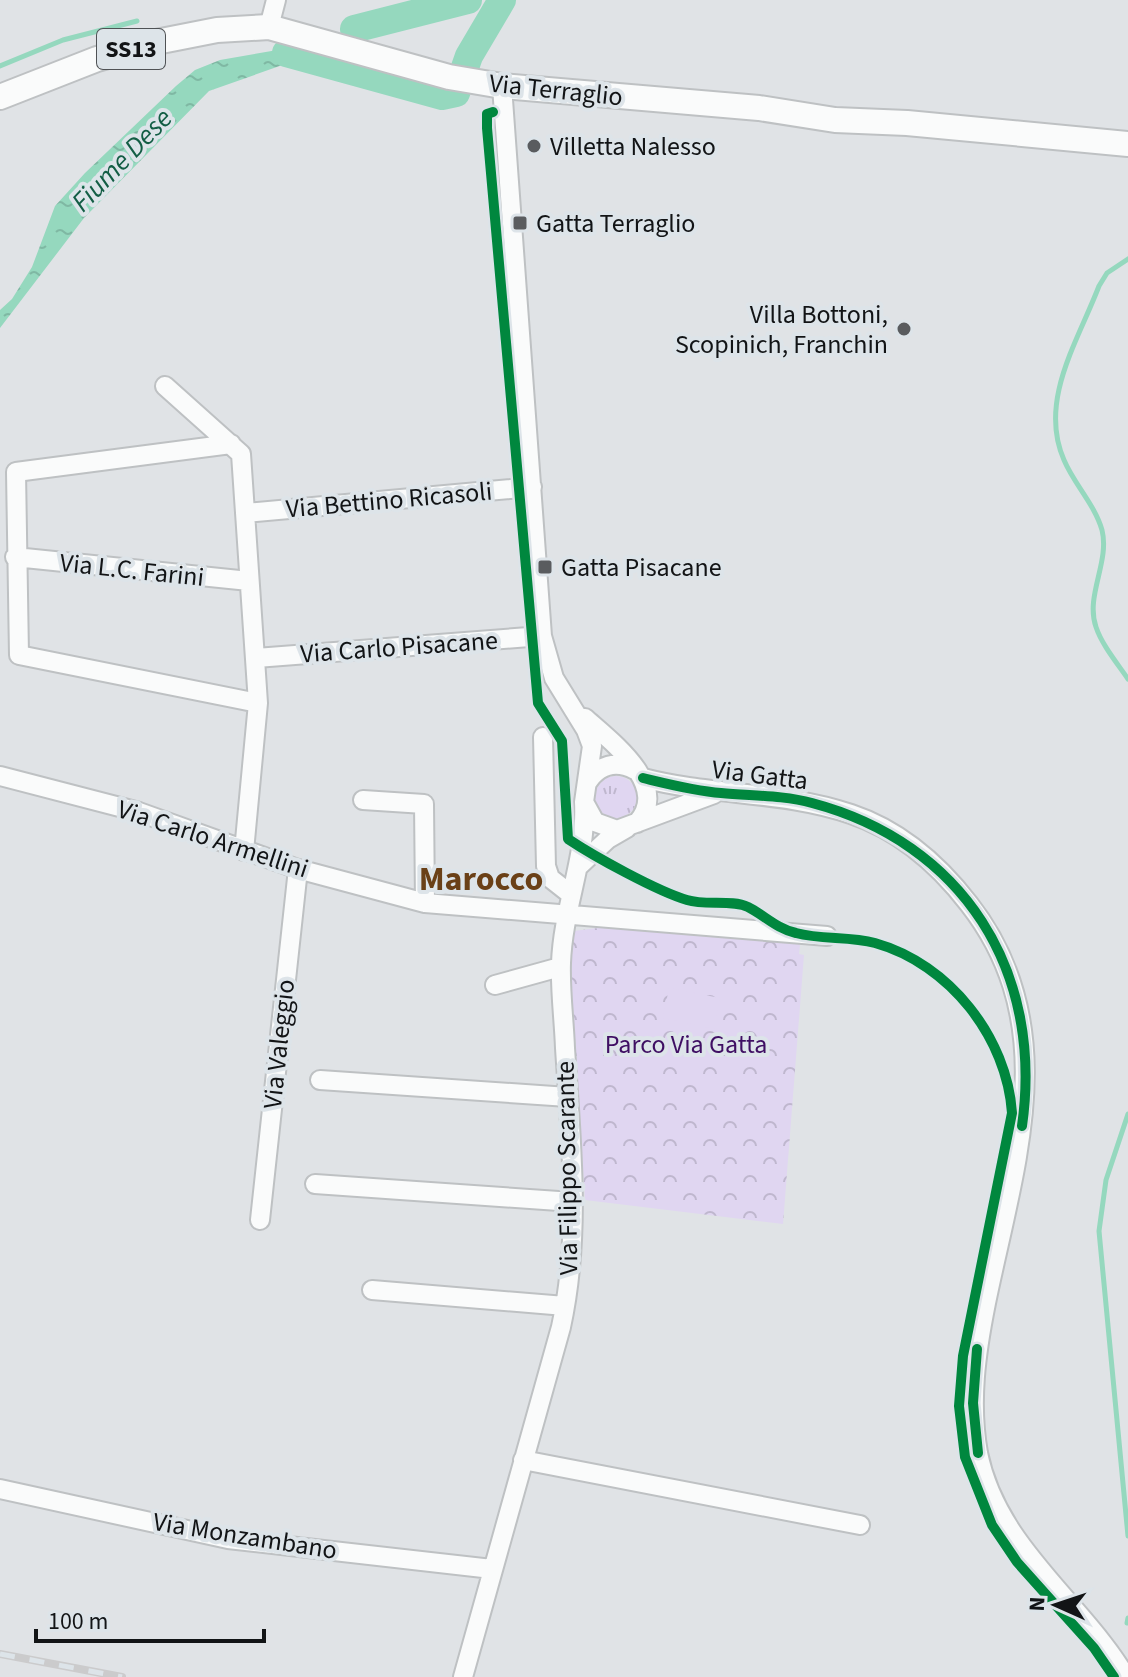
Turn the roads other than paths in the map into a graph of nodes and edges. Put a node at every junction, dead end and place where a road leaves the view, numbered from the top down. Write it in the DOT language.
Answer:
graph roads {
  1 [pos="276,0"];
  2 [pos="269,27"];
  3 [pos="502,86"];
  4 [pos="0,97"];
  5 [pos="1128,144"];
  6 [pos="165,386"];
  7 [pos="231,444"];
  8 [pos="532,487"];
  9 [pos="245,513"];
  10 [pos="15,557"];
  11 [pos="249,581"];
  12 [pos="542,636"];
  13 [pos="256,658"];
  14 [pos="258,703"];
  15 [pos="575,710"];
  16 [pos="543,737"];
  17 [pos="640,774"];
  18 [pos="0,776"];
  19 [pos="587,783"];
  20 [pos="717,793"];
  21 [pos="363,800"];
  22 [pos="584,802"];
  23 [pos="632,825"];
  24 [pos="244,851"];
  25 [pos="579,866"];
  26 [pos="298,869"];
  27 [pos="569,893"];
  28 [pos="425,903"];
  29 [pos="564,915"];
  30 [pos="827,936"];
  31 [pos="560,967"];
  32 [pos="495,985"];
  33 [pos="320,1080"];
  34 [pos="568,1097"];
  35 [pos="315,1184"];
  36 [pos="573,1202"];
  37 [pos="260,1220"];
  38 [pos="372,1290"];
  39 [pos="565,1306"];
  40 [pos="523,1460"];
  41 [pos="0,1489"];
  42 [pos="860,1525"];
  43 [pos="492,1569"];
  44 [pos="463,1677"];
  45 [pos="1126,1677"];
  1 -- 2 [label="street"];
  2 -- 3 [label="main road, Via Terraglio / SS13"];
  2 -- 4 [label="main road, Via Terraglio / SS13"];
  3 -- 5 [label="main road, Via Terraglio"];
  3 -- 8 [label="street"];
  6 -- 7 [label="street"];
  7 -- 9 [label="street"];
  7 -- 10 [label="street"];
  8 -- 9 [label="street, Via Bettino Ricasoli"];
  8 -- 12 [label="street"];
  9 -- 11 [label="street"];
  10 -- 11 [label="street, Via L.C. Farini"];
  10 -- 14 [label="street"];
  11 -- 13 [label="street"];
  12 -- 13 [label="street, Via Carlo Pisacane"];
  12 -- 15 [label="street"];
  13 -- 14 [label="street"];
  14 -- 24 [label="street"];
  15 -- 17 [label="street"];
  15 -- 19 [label="street"];
  16 -- 27 [label="street"];
  17 -- 19 [label="street, Via Gatta"];
  17 -- 20 [label="street, Via Gatta"];
  17 -- 23 [label="street"];
  18 -- 24 [label="street, Via Carlo Armellini"];
  19 -- 22 [label="street"];
  20 -- 23 [label="street, Via Gatta"];
  20 -- 45 [label="street, Via Gatta"];
  21 -- 28 [label="street"];
  22 -- 23 [label="street"];
  22 -- 25 [label="street, Via Filippo Scarante"];
  23 -- 25 [label="street, Via Filippo Scarante"];
  24 -- 26 [label="street, Via Carlo Armellini"];
  25 -- 27 [label="street, Via Filippo Scarante"];
  26 -- 28 [label="street, Via Carlo Armellini"];
  26 -- 37 [label="street, Via Valeggio"];
  27 -- 29 [label="street, Via Filippo Scarante"];
  28 -- 29 [label="street, Via Carlo Armellini"];
  29 -- 30 [label="street"];
  29 -- 31 [label="street, Via Filippo Scarante"];
  31 -- 32 [label="street"];
  31 -- 34 [label="street, Via Filippo Scarante"];
  33 -- 34 [label="street"];
  34 -- 36 [label="street, Via Filippo Scarante"];
  35 -- 36 [label="street"];
  36 -- 39 [label="street, Via Filippo Scarante"];
  38 -- 39 [label="street"];
  39 -- 40 [label="street, Via Filippo Scarante"];
  40 -- 42 [label="street"];
  40 -- 43 [label="street, Via Filippo Scarante"];
  41 -- 43 [label="street, Via Monzambano"];
  43 -- 44 [label="street, Via Filippo Scarante"];
}
